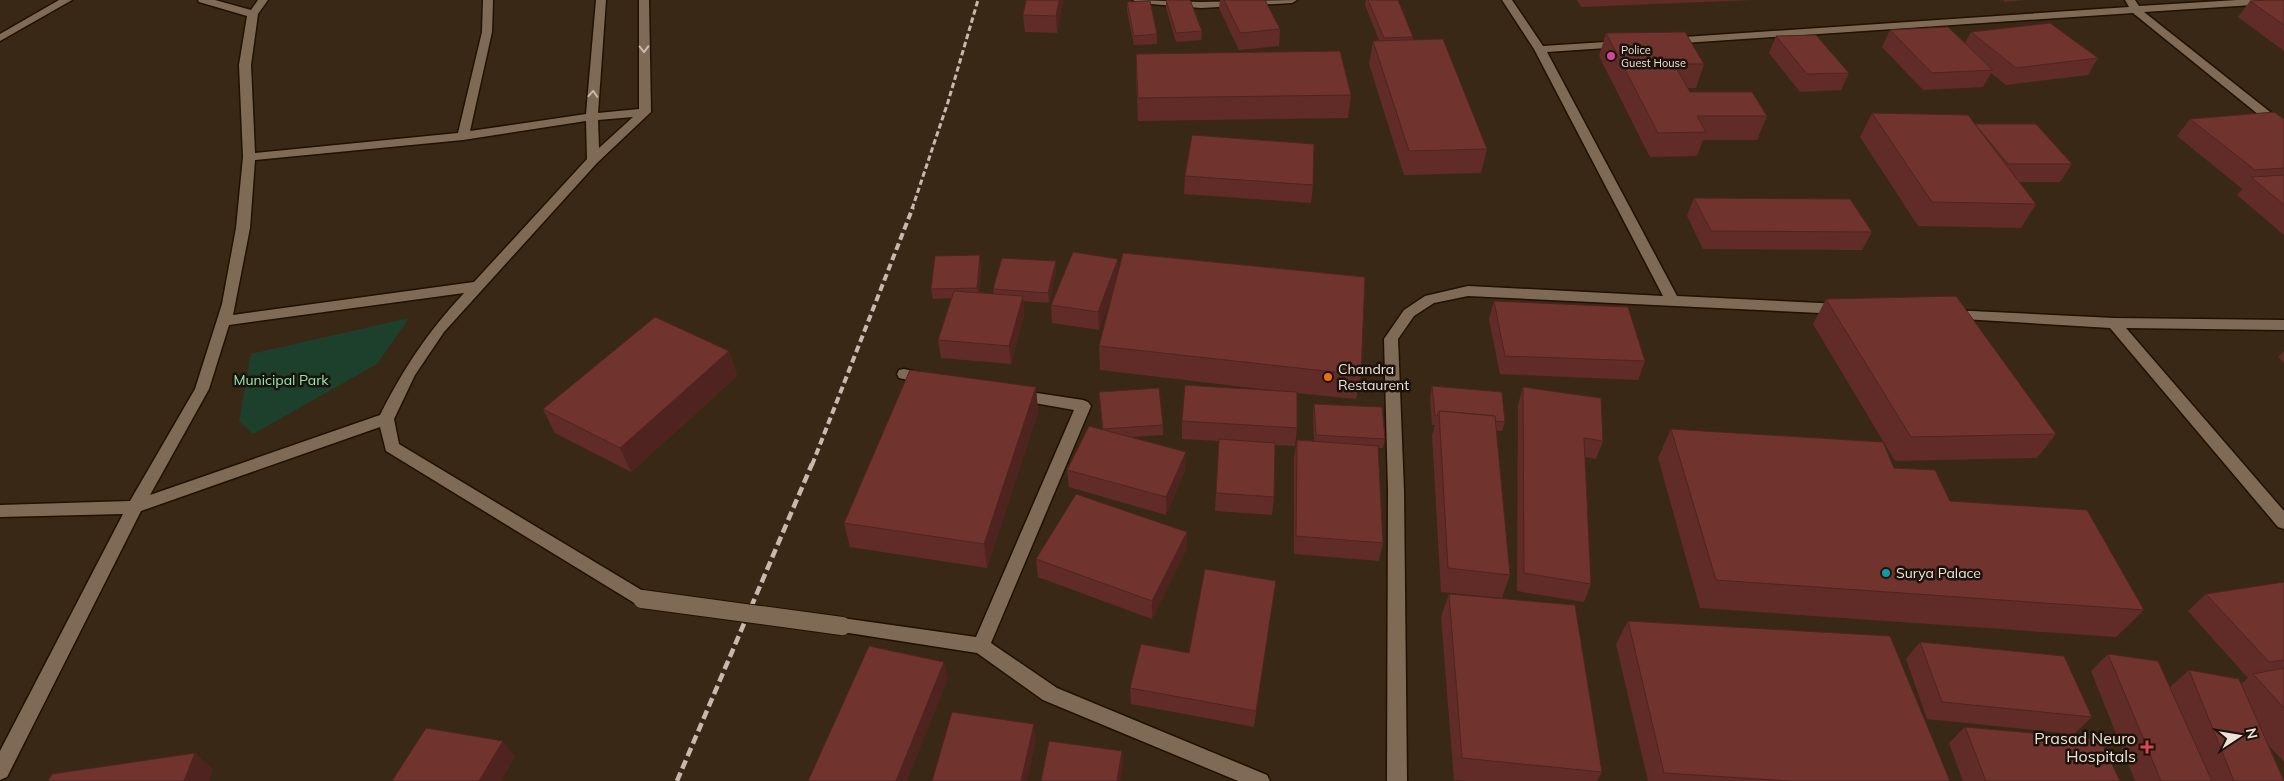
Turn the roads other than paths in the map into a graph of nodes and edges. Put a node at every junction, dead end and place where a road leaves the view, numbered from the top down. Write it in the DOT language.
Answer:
graph roads {
  1 [pos="67,0"];
  2 [pos="203,0"];
  3 [pos="263,0"];
  4 [pos="488,0"];
  5 [pos="601,0"];
  6 [pos="644,0"];
  7 [pos="1138,0"];
  8 [pos="1292,0"];
  9 [pos="1508,0"];
  10 [pos="2130,0"];
  11 [pos="2284,0"];
  12 [pos="2137,12"];
  13 [pos="253,14"];
  14 [pos="0,38"];
  15 [pos="1660,42"];
  16 [pos="1630,44"];
  17 [pos="1540,49"];
  18 [pos="645,112"];
  19 [pos="592,117"];
  20 [pos="2284,129"];
  21 [pos="463,136"];
  22 [pos="248,157"];
  23 [pos="593,160"];
  24 [pos="480,286"];
  25 [pos="1672,300"];
  26 [pos="1859,310"];
  27 [pos="1937,314"];
  28 [pos="224,321"];
  29 [pos="2114,323"];
  30 [pos="2284,325"];
  31 [pos="904,374"];
  32 [pos="942,381"];
  33 [pos="998,391"];
  34 [pos="386,419"];
  35 [pos="135,507"];
  36 [pos="0,511"];
  37 [pos="2284,522"];
  38 [pos="981,646"];
  39 [pos="0,771"];
  40 [pos="1260,781"];
  41 [pos="1397,781"];
  1 -- 14 [label="street"];
  2 -- 13 [label="street"];
  3 -- 13 [label="street"];
  4 -- 21 [label="street"];
  19 -- 5 [label="street, one-way"];
  6 -- 18 [label="street, one-way"];
  7 -- 8 [label="street"];
  9 -- 17 [label="street"];
  10 -- 12 [label="street"];
  11 -- 12 [label="street"];
  12 -- 15 [label="street"];
  12 -- 20 [label="street"];
  13 -- 22 [label="street"];
  16 -- 17 [label="street"];
  17 -- 25 [label="street"];
  18 -- 19 [label="street"];
  18 -- 23 [label="street"];
  19 -- 21 [label="street"];
  19 -- 23 [label="street"];
  21 -- 22 [label="street"];
  22 -- 28 [label="street"];
  23 -- 24 [label="street"];
  24 -- 28 [label="street"];
  24 -- 34 [label="street"];
  25 -- 26 [label="street"];
  25 -- 41 [label="street"];
  27 -- 29 [label="street"];
  28 -- 35 [label="street"];
  29 -- 30 [label="street"];
  29 -- 37 [label="street"];
  31 -- 32 [label="street"];
  33 -- 38 [label="street"];
  34 -- 35 [label="street"];
  34 -- 38 [label="street, bridge"];
  35 -- 36 [label="street"];
  35 -- 39 [label="street"];
  38 -- 40 [label="street"];
}
